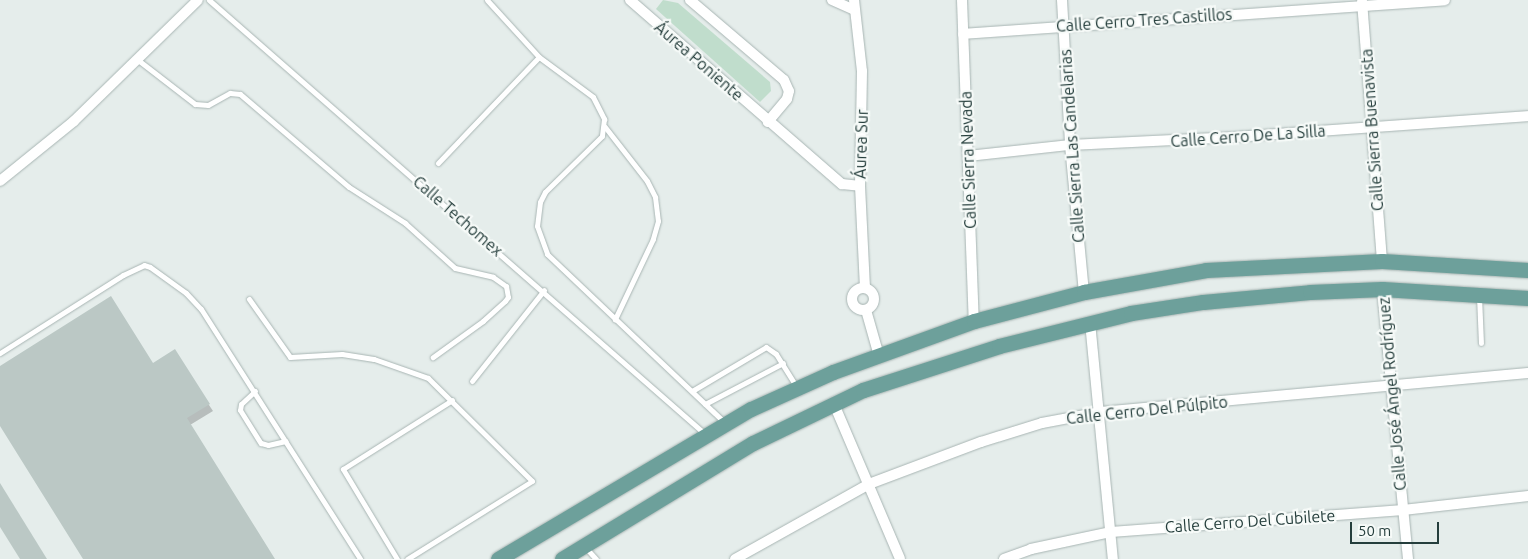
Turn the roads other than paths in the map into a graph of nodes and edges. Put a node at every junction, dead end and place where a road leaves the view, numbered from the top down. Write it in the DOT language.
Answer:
graph roads {
  1 [pos="198,0"];
  2 [pos="209,0"];
  3 [pos="487,0"];
  4 [pos="690,0"];
  5 [pos="832,0"];
  6 [pos="962,0"];
  7 [pos="1062,0"];
  8 [pos="1445,0"];
  9 [pos="632,1"];
  10 [pos="1362,3"];
  11 [pos="854,5"];
  12 [pos="1063,25"];
  13 [pos="963,34"];
  14 [pos="539,57"];
  15 [pos="138,60"];
  16 [pos="1528,116"];
  17 [pos="768,122"];
  18 [pos="605,127"];
  19 [pos="1372,128"];
  20 [pos="1070,145"];
  21 [pos="968,156"];
  22 [pos="438,163"];
  23 [pos="1,179"];
  24 [pos="860,186"];
  25 [pos="1382,261"];
  26 [pos="1528,270"];
  27 [pos="865,288"];
  28 [pos="1382,289"];
  29 [pos="544,290"];
  30 [pos="1084,292"];
  31 [pos="1478,294"];
  32 [pos="1528,298"];
  33 [pos="249,299"];
  34 [pos="866,310"];
  35 [pos="615,319"];
  36 [pos="974,321"];
  37 [pos="1090,322"];
  38 [pos="1481,343"];
  39 [pos="0,353"];
  40 [pos="879,356"];
  41 [pos="433,357"];
  42 [pos="782,363"];
  43 [pos="1528,373"];
  44 [pos="472,381"];
  45 [pos="1392,386"];
  46 [pos="798,388"];
  47 [pos="692,391"];
  48 [pos="255,392"];
  49 [pos="452,400"];
  50 [pos="705,404"];
  51 [pos="834,404"];
  52 [pos="1100,412"];
  53 [pos="725,423"];
  54 [pos="705,434"];
  55 [pos="286,441"];
  56 [pos="869,484"];
  57 [pos="1528,496"];
  58 [pos="1403,510"];
  59 [pos="1112,532"];
  60 [pos="584,546"];
  61 [pos="393,558"];
  62 [pos="360,559"];
  63 [pos="407,559"];
  64 [pos="498,559"];
  65 [pos="562,559"];
  66 [pos="596,559"];
  67 [pos="735,559"];
  68 [pos="900,559"];
  69 [pos="1004,559"];
  70 [pos="1113,559"];
  71 [pos="1408,559"];
  1 -- 15 [label="street"];
  2 -- 29 [label="lane, Calle Techomex"];
  3 -- 14 [label="lane"];
  4 -- 17 [label="street"];
  5 -- 11 [label="street"];
  6 -- 13 [label="street, Calle Sierra Nevada"];
  7 -- 12 [label="street, Calle Sierra Las Candelarias"];
  8 -- 10 [label="street, Calle Cerro Tres Castillos"];
  9 -- 17 [label="street, Áurea Poniente"];
  10 -- 12 [label="street, Calle Cerro Tres Castillos"];
  10 -- 19 [label="street, Calle Sierra Buenavista"];
  11 -- 24 [label="street, Áurea Sur"];
  12 -- 13 [label="street, Calle Cerro Tres Castillos"];
  12 -- 20 [label="street, Calle Sierra Las Candelarias"];
  13 -- 21 [label="street, Calle Sierra Nevada"];
  14 -- 18 [label="lane"];
  14 -- 22 [label="lane"];
  15 -- 23 [label="street"];
  15 -- 41 [label="lane"];
  16 -- 19 [label="street, Calle Cerro De La Silla"];
  17 -- 24 [label="street, Áurea Poniente"];
  18 -- 35 [label="lane"];
  18 -- 35 [label="lane"];
  19 -- 20 [label="street, Calle Cerro De La Silla"];
  19 -- 25 [label="street, Calle Sierra Buenavista"];
  20 -- 21 [label="street, Calle Cerro De La Silla"];
  20 -- 30 [label="street, Calle Sierra Las Candelarias"];
  21 -- 36 [label="street, Calle Sierra Nevada"];
  24 -- 27 [label="street, Áurea Sur"];
  25 -- 26 [label="main road"];
  25 -- 30 [label="main road"];
  27 -- 34 [label="street, Áurea Sur"];
  27 -- 34 [label="street, Áurea Sur"];
  28 -- 31 [label="main road"];
  28 -- 37 [label="main road"];
  28 -- 45 [label="street, Calle José Ángel Rodríguez"];
  29 -- 44 [label="lane"];
  29 -- 54 [label="lane, Calle Techomex"];
  30 -- 36 [label="main road"];
  31 -- 32 [label="main road"];
  31 -- 38 [label="lane"];
  33 -- 49 [label="lane"];
  34 -- 40 [label="street, Áurea Sur"];
  35 -- 47 [label="lane"];
  36 -- 40 [label="main road"];
  37 -- 51 [label="main road"];
  37 -- 52 [label="street"];
  39 -- 48 [label="lane"];
  40 -- 46 [label="main road"];
  42 -- 46 [label="lane"];
  42 -- 47 [label="lane"];
  42 -- 50 [label="lane"];
  43 -- 45 [label="street, Calle Cerro Del Púlpito"];
  45 -- 52 [label="street, Calle Cerro Del Púlpito"];
  45 -- 58 [label="street, Calle José Ángel Rodríguez"];
  46 -- 53 [label="main road"];
  47 -- 50 [label="lane"];
  48 -- 55 [label="lane"];
  48 -- 55 [label="lane"];
  49 -- 61 [label="lane"];
  49 -- 63 [label="lane"];
  50 -- 53 [label="lane"];
  51 -- 56 [label="street"];
  51 -- 60 [label="main road"];
  52 -- 56 [label="street, Calle Cerro Del Púlpito"];
  52 -- 59 [label="street"];
  53 -- 54 [label="main road"];
  54 -- 64 [label="main road"];
  55 -- 62 [label="lane"];
  56 -- 67 [label="street, Calle Cerro Del Púlpito"];
  56 -- 68 [label="street"];
  57 -- 58 [label="street, Calle Cerro Del Cubilete"];
  58 -- 59 [label="street, Calle Cerro Del Cubilete"];
  58 -- 71 [label="street, Calle José Ángel Rodríguez"];
  59 -- 69 [label="street, Calle Cerro Del Cubilete"];
  59 -- 70 [label="street"];
  60 -- 65 [label="main road"];
  60 -- 66 [label="lane"];
}
